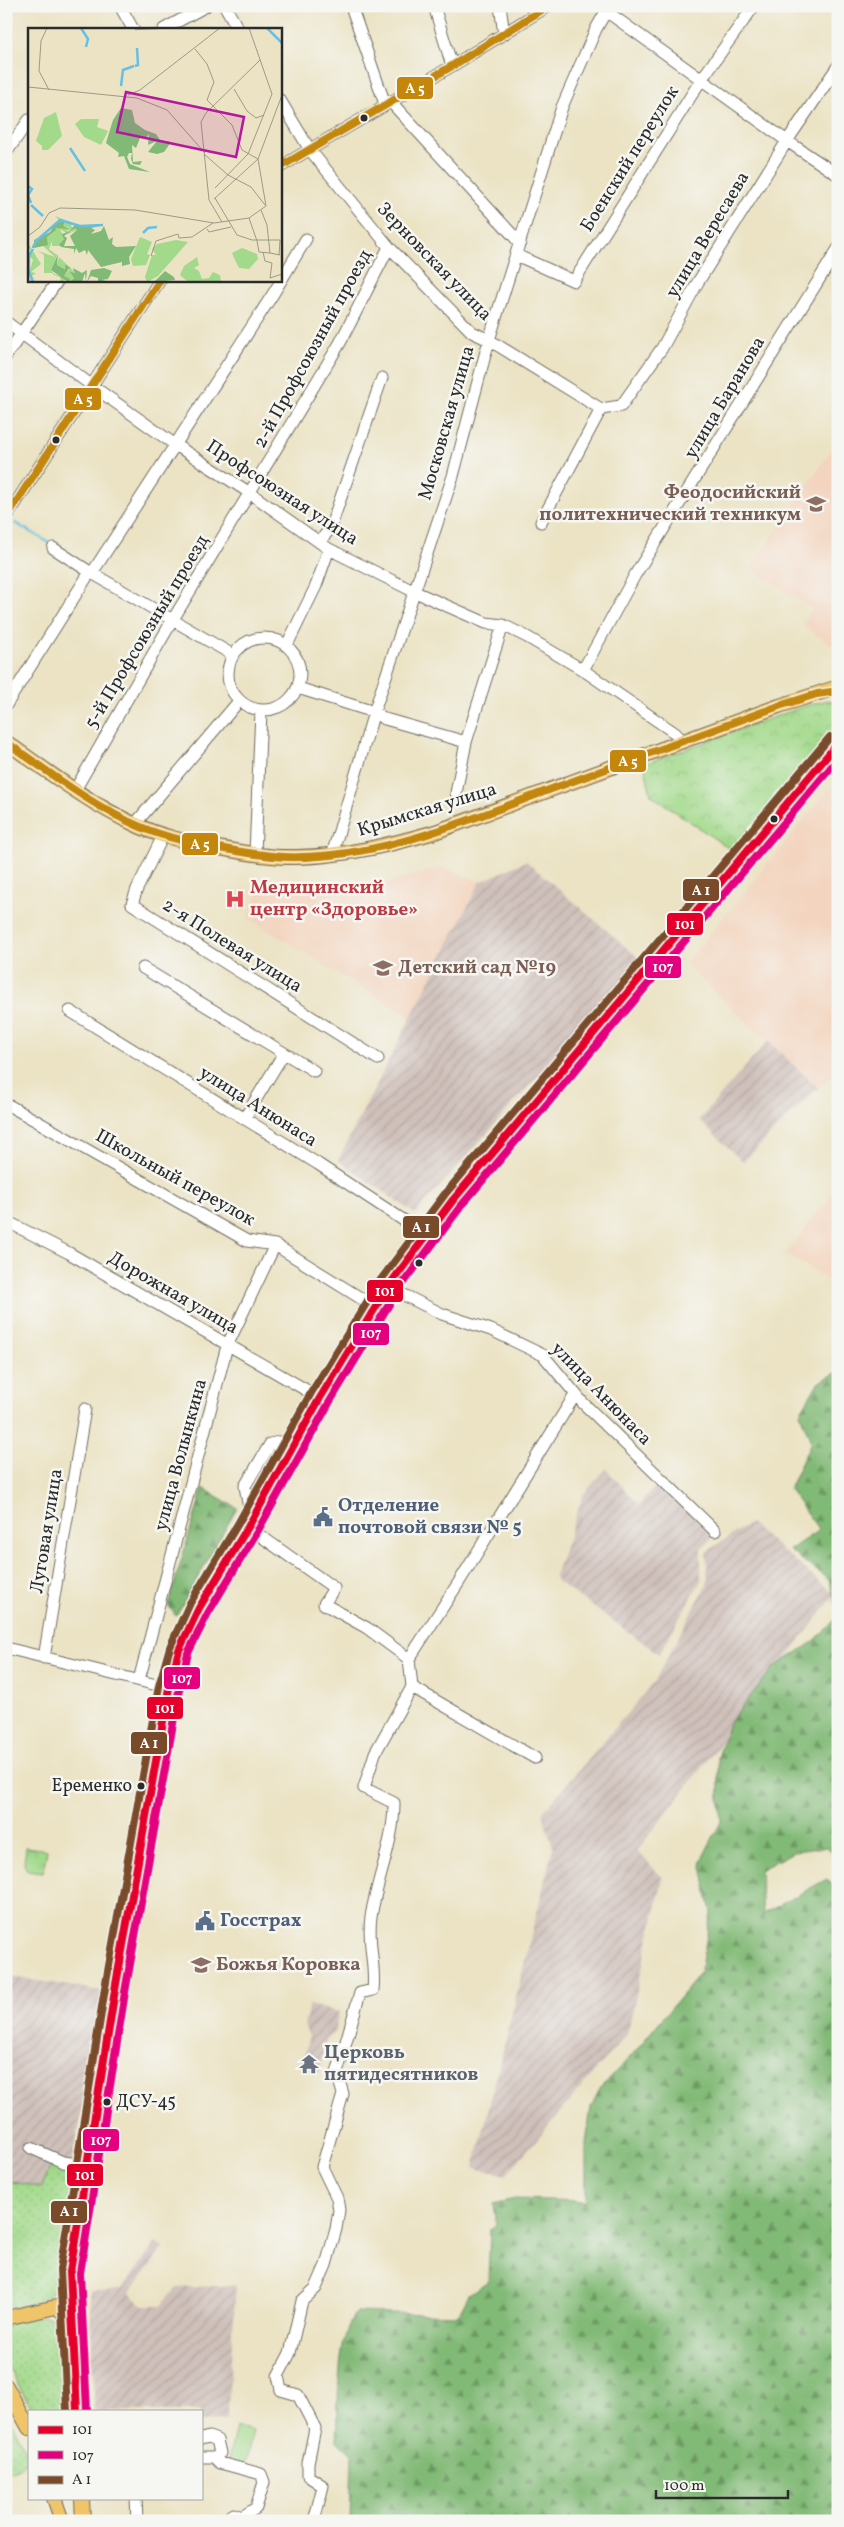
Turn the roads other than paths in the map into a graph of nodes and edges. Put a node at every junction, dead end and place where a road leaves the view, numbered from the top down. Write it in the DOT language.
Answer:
graph roads {
  1 [pos="120,6"];
  2 [pos="206,6"];
  3 [pos="225,6"];
  4 [pos="351,6"];
  5 [pos="434,6"];
  6 [pos="500,6"];
  7 [pos="548,6"];
  8 [pos="754,6"];
  9 [pos="607,9"];
  10 [pos="132,28"];
  11 [pos="166,28"];
  12 [pos="237,28"];
  13 [pos="504,34"];
  14 [pos="452,66"];
  15 [pos="838,66"];
  16 [pos="701,80"];
  17 [pos="281,102"];
  18 [pos="388,103"];
  19 [pos="28,121"];
  20 [pos="787,141"];
  21 [pos="310,150"];
  22 [pos="6,153"];
  23 [pos="281,166"];
  24 [pos="838,175"];
  25 [pos="306,239"];
  26 [pos="520,242"];
  27 [pos="389,247"];
  28 [pos="838,249"];
  29 [pos="516,255"];
  30 [pos="57,281"];
  31 [pos="159,281"];
  32 [pos="281,281"];
  33 [pos="281,281"];
  34 [pos="6,322"];
  35 [pos="22,334"];
  36 [pos="489,340"];
  37 [pos="6,356"];
  38 [pos="382,378"];
  39 [pos="91,385"];
  40 [pos="601,409"];
  41 [pos="174,444"];
  42 [pos="250,493"];
  43 [pos="6,518"];
  44 [pos="541,522"];
  45 [pos="324,545"];
  46 [pos="52,548"];
  47 [pos="90,572"];
  48 [pos="413,592"];
  49 [pos="172,621"];
  50 [pos="503,625"];
  51 [pos="287,645"];
  52 [pos="233,655"];
  53 [pos="583,670"];
  54 [pos="298,688"];
  55 [pos="838,689"];
  56 [pos="818,694"];
  57 [pos="838,697"];
  58 [pos="239,701"];
  59 [pos="6,705"];
  60 [pos="261,711"];
  61 [pos="374,712"];
  62 [pos="683,741"];
  63 [pos="6,742"];
  64 [pos="466,742"];
  65 [pos="838,743"];
  66 [pos="75,790"];
  67 [pos="456,793"];
  68 [pos="135,824"];
  69 [pos="164,834"];
  70 [pos="255,854"];
  71 [pos="332,855"];
  72 [pos="143,968"];
  73 [pos="70,1011"];
  74 [pos="284,1053"];
  75 [pos="378,1059"];
  76 [pos="314,1071"];
  77 [pos="10,1106"];
  78 [pos="244,1119"];
  79 [pos="6,1221"];
  80 [pos="426,1235"];
  81 [pos="275,1246"];
  82 [pos="388,1287"];
  83 [pos="375,1307"];
  84 [pos="227,1346"];
  85 [pos="575,1395"];
  86 [pos="320,1398"];
  87 [pos="85,1409"];
  88 [pos="298,1438"];
  89 [pos="258,1509"];
  90 [pos="248,1527"];
  91 [pos="715,1531"];
  92 [pos="6,1648"];
  93 [pos="44,1658"];
  94 [pos="409,1659"];
  95 [pos="139,1680"];
  96 [pos="412,1687"];
  97 [pos="169,1688"];
  98 [pos="535,1758"];
  99 [pos="31,2148"];
  100 [pos="87,2165"];
  101 [pos="70,2272"];
  102 [pos="49,2307"];
  103 [pos="7,2316"];
  104 [pos="72,2338"];
  105 [pos="6,2386"];
  106 [pos="77,2410"];
  107 [pos="28,2426"];
  108 [pos="202,2439"];
  109 [pos="202,2457"];
  110 [pos="214,2457"];
  111 [pos="55,2500"];
  112 [pos="82,2500"];
  113 [pos="136,2500"];
  114 [pos="242,2519"];
  115 [pos="62,2521"];
  116 [pos="83,2521"];
  117 [pos="137,2521"];
  118 [pos="223,2521"];
  119 [pos="314,2521"];
  1 -- 10 [label="street"];
  2 -- 11 [label="street"];
  3 -- 12 [label="street"];
  4 -- 18 [label="street"];
  5 -- 14 [label="street"];
  6 -- 13 [label="street"];
  7 -- 13 [label="street"];
  8 -- 16 [label="street, Боенский переулок"];
  9 -- 16 [label="street"];
  9 -- 26 [label="street, Московская улица"];
  13 -- 14 [label="street"];
  14 -- 18 [label="street"];
  15 -- 20 [label="street, улица Вересаева"];
  16 -- 20 [label="street"];
  16 -- 29 [label="street, Боенский переулок"];
  17 -- 21 [label="street, Зерновская улица"];
  18 -- 21 [label="street"];
  18 -- 26 [label="street"];
  19 -- 22 [label="street"];
  20 -- 24 [label="street"];
  20 -- 40 [label="street, улица Вересаева"];
  21 -- 23 [label="street"];
  21 -- 27 [label="street, Зерновская улица"];
  25 -- 33 [label="street"];
  26 -- 29 [label="street, Московская улица"];
  27 -- 36 [label="street, Зерновская улица"];
  27 -- 42 [label="street, 2-й Профсоюзный проезд"];
  28 -- 53 [label="street, улица Баранова"];
  29 -- 36 [label="street, Московская улица"];
  30 -- 35 [label="street"];
  31 -- 39 [label="street"];
  32 -- 41 [label="street"];
  34 -- 35 [label="street, Профсоюзная улица"];
  35 -- 37 [label="street"];
  35 -- 39 [label="street, Профсоюзная улица"];
  36 -- 40 [label="street, Зерновская улица"];
  36 -- 48 [label="street, Московская улица"];
  38 -- 45 [label="street"];
  39 -- 41 [label="street, Профсоюзная улица"];
  39 -- 43 [label="street"];
  40 -- 44 [label="street"];
  41 -- 42 [label="street, Профсоюзная улица"];
  41 -- 47 [label="street"];
  42 -- 45 [label="street, Профсоюзная улица"];
  42 -- 49 [label="street, 5-й Профсоюзный проезд"];
  45 -- 48 [label="street, Профсоюзная улица"];
  45 -- 51 [label="street"];
  46 -- 47 [label="street"];
  47 -- 49 [label="street"];
  47 -- 59 [label="street"];
  48 -- 50 [label="street, Профсоюзная улица"];
  48 -- 61 [label="street, Московская улица"];
  49 -- 52 [label="street"];
  49 -- 66 [label="street, 5-й Профсоюзный проезд"];
  50 -- 53 [label="street, Профсоюзная улица"];
  50 -- 64 [label="street"];
  51 -- 52 [label="street"];
  51 -- 54 [label="street"];
  52 -- 58 [label="street"];
  53 -- 62 [label="street, Профсоюзная улица"];
  54 -- 60 [label="street"];
  54 -- 61 [label="street"];
  55 -- 56 [label="main road, Крымская улица"];
  56 -- 57 [label="main road"];
  56 -- 62 [label="main road, Крымская улица"];
  58 -- 60 [label="street"];
  58 -- 68 [label="street"];
  60 -- 70 [label="street"];
  61 -- 64 [label="street"];
  61 -- 71 [label="street, Московская улица"];
  62 -- 71 [label="main road, Крымская улица"];
  63 -- 66 [label="main road, Крымская улица"];
  64 -- 67 [label="street"];
  65 -- 80 [label="main road"];
  66 -- 68 [label="main road, Крымская улица"];
  68 -- 69 [label="main road, Крымская улица"];
  69 -- 70 [label="main road, Крымская улица"];
  69 -- 75 [label="street, 2-я Полевая улица"];
  70 -- 71 [label="main road, Крымская улица"];
  72 -- 74 [label="street"];
  73 -- 78 [label="street, улица Анюнаса"];
  74 -- 76 [label="street"];
  74 -- 78 [label="street"];
  77 -- 81 [label="street, Школьный переулок"];
  78 -- 80 [label="street, улица Анюнаса"];
  79 -- 84 [label="street, Дорожная улица"];
  80 -- 82 [label="main road"];
  81 -- 83 [label="street, Школьный переулок"];
  81 -- 84 [label="street, улица Волынкина"];
  82 -- 83 [label="main road"];
  82 -- 85 [label="street, улица Анюнаса"];
  83 -- 86 [label="main road"];
  84 -- 86 [label="street, Дорожная улица"];
  84 -- 95 [label="street, улица Волынкина"];
  85 -- 91 [label="street, улица Анюнаса"];
  85 -- 94 [label="street"];
  86 -- 88 [label="main road"];
  87 -- 93 [label="street, Луговая улица"];
  88 -- 89 [label="main road"];
  88 -- 89 [label="street"];
  89 -- 90 [label="main road"];
  90 -- 94 [label="street"];
  90 -- 97 [label="main road"];
  92 -- 93 [label="street"];
  93 -- 95 [label="street"];
  94 -- 96 [label="street"];
  95 -- 97 [label="street"];
  96 -- 98 [label="street"];
  96 -- 119 [label="street"];
  97 -- 100 [label="main road"];
  99 -- 100 [label="street"];
  100 -- 101 [label="main road"];
  101 -- 102 [label="main road"];
  101 -- 104 [label="main road"];
  102 -- 103 [label="main road"];
  102 -- 104 [label="main road"];
  104 -- 106 [label="main road"];
  105 -- 107 [label="main road"];
  108 -- 110 [label="street"];
  109 -- 110 [label="street"];
  110 -- 114 [label="street"];
  111 -- 115 [label="main road"];
  112 -- 116 [label="main road"];
  113 -- 117 [label="street"];
  114 -- 118 [label="street"];
}
